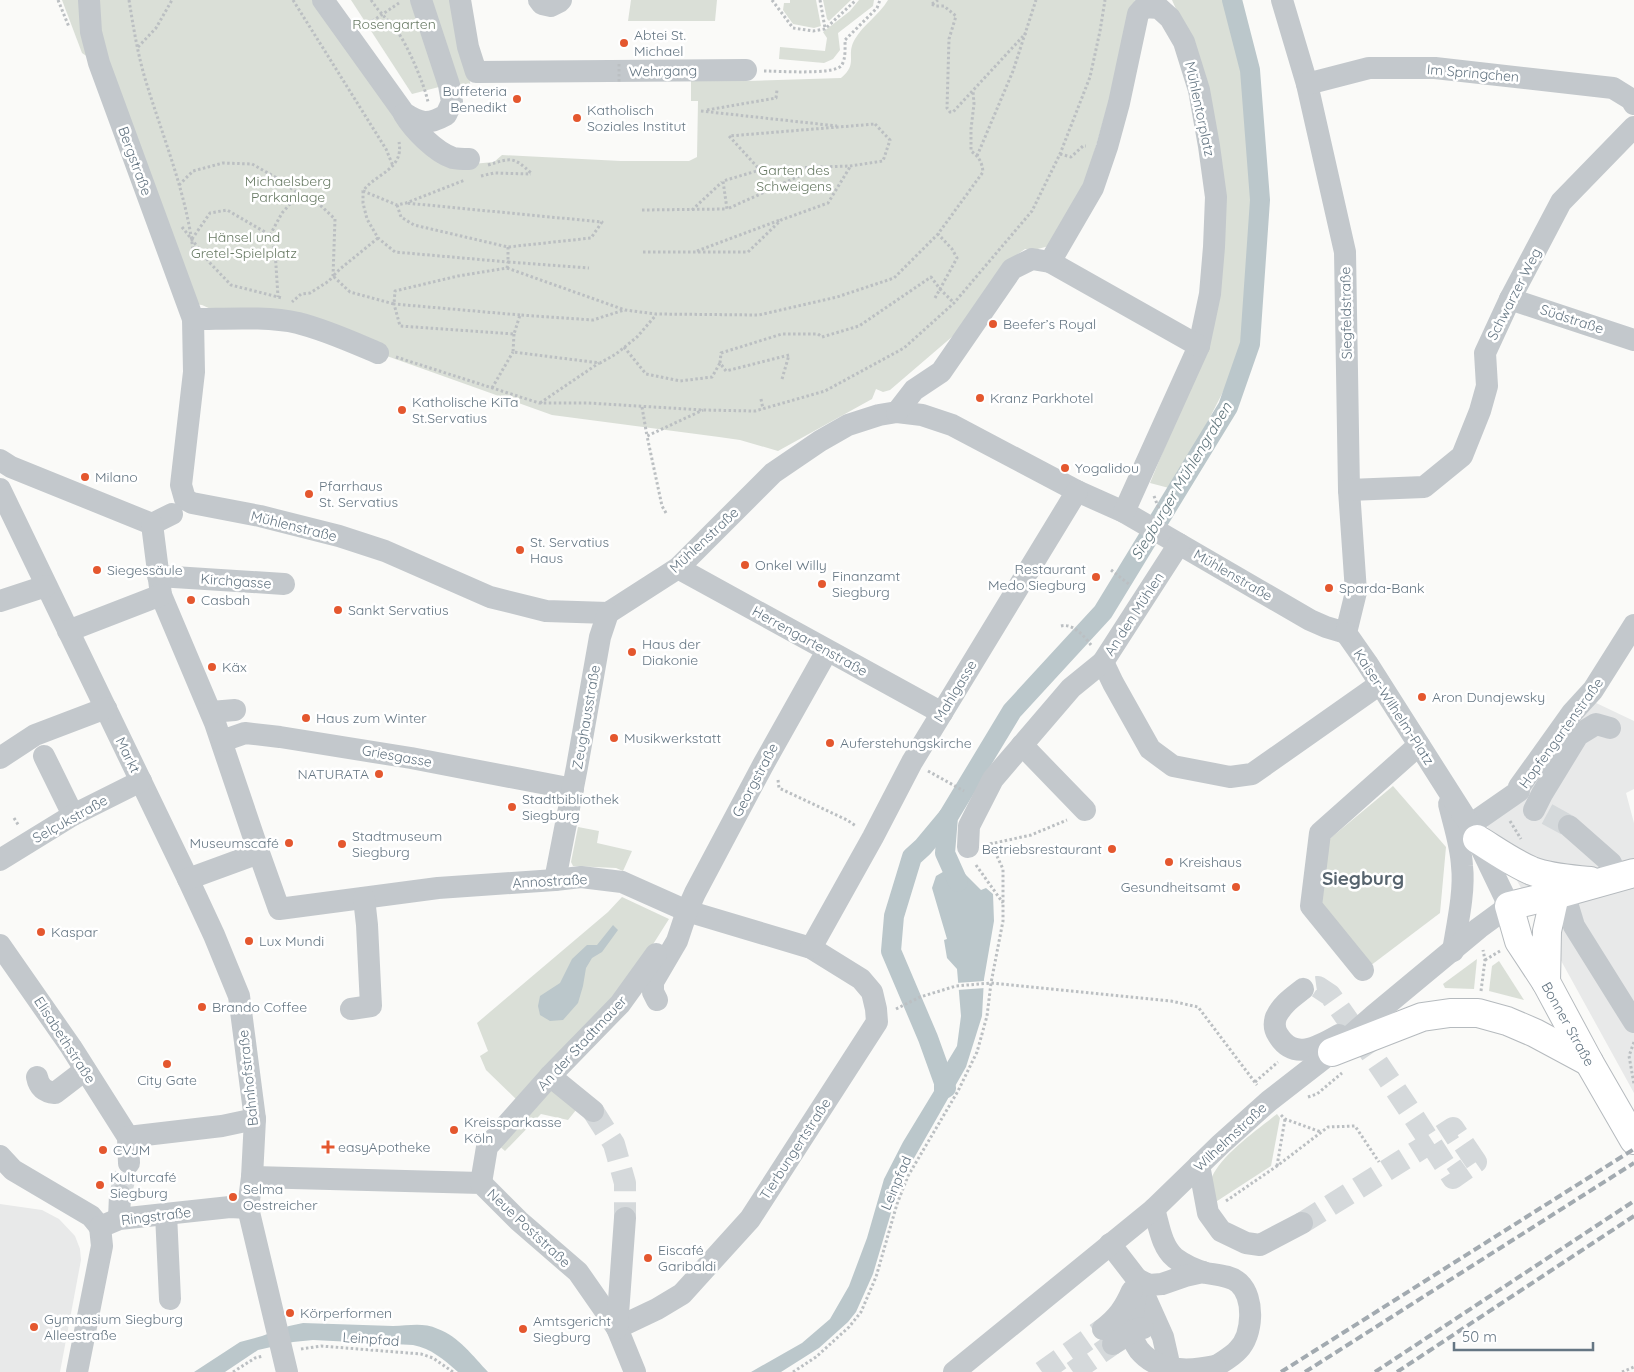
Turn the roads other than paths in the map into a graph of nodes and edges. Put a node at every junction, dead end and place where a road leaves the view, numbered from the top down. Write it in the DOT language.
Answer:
graph roads {
  1 [pos="89,0"];
  2 [pos="323,0"];
  3 [pos="460,0"];
  4 [pos="539,0"];
  5 [pos="561,0"];
  6 [pos="1282,0"];
  7 [pos="410,2"];
  8 [pos="746,70"];
  9 [pos="1307,84"];
  10 [pos="1634,104"];
  11 [pos="404,113"];
  12 [pos="1634,126"];
  13 [pos="470,172"];
  14 [pos="1050,262"];
  15 [pos="1510,299"];
  16 [pos="193,319"];
  17 [pos="1634,340"];
  18 [pos="1200,346"];
  19 [pos="378,352"];
  20 [pos="896,412"];
  21 [pos="0,460"];
  22 [pos="0,489"];
  23 [pos="1348,490"];
  24 [pos="1077,491"];
  25 [pos="200,506"];
  26 [pos="1124,512"];
  27 [pos="172,514"];
  28 [pos="152,524"];
  29 [pos="1179,544"];
  30 [pos="678,568"];
  31 [pos="284,584"];
  32 [pos="159,585"];
  33 [pos="46,586"];
  34 [pos="0,601"];
  35 [pos="608,613"];
  36 [pos="1634,625"];
  37 [pos="68,631"];
  38 [pos="1346,633"];
  39 [pos="827,651"];
  40 [pos="1103,662"];
  41 [pos="1380,684"];
  42 [pos="106,708"];
  43 [pos="235,710"];
  44 [pos="211,712"];
  45 [pos="942,713"];
  46 [pos="1572,714"];
  47 [pos="1610,728"];
  48 [pos="1587,730"];
  49 [pos="222,741"];
  50 [pos="1022,745"];
  51 [pos="1419,745"];
  52 [pos="44,756"];
  53 [pos="0,758"];
  54 [pos="141,781"];
  55 [pos="1443,782"];
  56 [pos="1519,787"];
  57 [pos="573,789"];
  58 [pos="1541,806"];
  59 [pos="1086,810"];
  60 [pos="73,815"];
  61 [pos="1569,826"];
  62 [pos="1474,833"];
  63 [pos="979,838"];
  64 [pos="259,853"];
  65 [pos="0,860"];
  66 [pos="1617,878"];
  67 [pos="188,879"];
  68 [pos="555,880"];
  69 [pos="1560,894"];
  70 [pos="364,898"];
  71 [pos="1509,906"];
  72 [pos="687,911"];
  73 [pos="214,935"];
  74 [pos="0,944"];
  75 [pos="811,948"];
  76 [pos="1452,951"];
  77 [pos="1363,970"];
  78 [pos="1546,982"];
  79 [pos="656,1000"];
  80 [pos="351,1009"];
  81 [pos="1373,1016"];
  82 [pos="1634,1022"];
  83 [pos="1339,1061"];
  84 [pos="1589,1062"];
  85 [pos="85,1070"];
  86 [pos="1303,1074"];
  87 [pos="550,1076"];
  88 [pos="37,1077"];
  89 [pos="593,1112"];
  90 [pos="255,1119"];
  91 [pos="128,1137"];
  92 [pos="1634,1140"];
  93 [pos="129,1163"];
  94 [pos="1200,1165"];
  95 [pos="4,1167"];
  96 [pos="252,1177"];
  97 [pos="481,1183"];
  98 [pos="120,1195"];
  99 [pos="248,1208"];
  100 [pos="1154,1209"];
  101 [pos="166,1214"];
  102 [pos="625,1218"];
  103 [pos="109,1223"];
  104 [pos="1302,1223"];
  105 [pos="1110,1244"];
  106 [pos="1203,1272"];
  107 [pos="1137,1279"];
  108 [pos="170,1299"];
  109 [pos="617,1328"];
  110 [pos="1163,1337"];
  111 [pos="1118,1339"];
  112 [pos="282,1350"];
  113 [pos="627,1370"];
  114 [pos="1159,1370"];
  115 [pos="1207,1370"];
  116 [pos="77,1372"];
  117 [pos="954,1372"];
  1 -- 16 [label="street, Bergstraße"];
  2 -- 11 [label="street"];
  3 -- 8 [label="street, Wehrgang"];
  4 -- 5 [label="street"];
  6 -- 9 [label="street, Siegfeldstraße"];
  7 -- 11 [label="street"];
  9 -- 10 [label="street, Im Springchen"];
  9 -- 23 [label="street, Siegfeldstraße"];
  11 -- 13 [label="street"];
  12 -- 15 [label="street, Schwarzer Weg"];
  14 -- 18 [label="street"];
  14 -- 18 [label="street, Mühlentorplatz"];
  14 -- 20 [label="street"];
  15 -- 17 [label="street, Südstraße"];
  15 -- 23 [label="street, Schwarzer Weg"];
  16 -- 19 [label="street"];
  16 -- 25 [label="street, Bergstraße"];
  18 -- 26 [label="street"];
  20 -- 24 [label="street, Mühlenstraße"];
  20 -- 30 [label="street, Mühlenstraße"];
  21 -- 28 [label="street"];
  22 -- 33 [label="street, Markt"];
  23 -- 38 [label="street, Siegfeldstraße"];
  24 -- 26 [label="street, Mühlenstraße"];
  24 -- 45 [label="street, Mahlgasse"];
  25 -- 35 [label="street, Mühlenstraße"];
  26 -- 29 [label="street, Mühlenstraße"];
  27 -- 28 [label="street"];
  28 -- 32 [label="street"];
  29 -- 38 [label="street, Mühlenstraße"];
  29 -- 40 [label="street, An den Mühlen"];
  30 -- 35 [label="street, Mühlenstraße"];
  30 -- 39 [label="street, Herrengartenstraße"];
  31 -- 32 [label="street, Kirchgasse"];
  32 -- 37 [label="street"];
  32 -- 44 [label="street"];
  33 -- 34 [label="street"];
  33 -- 37 [label="street, Markt"];
  35 -- 57 [label="street, Zeughausstraße"];
  36 -- 46 [label="street, Hopfengartenstraße"];
  37 -- 42 [label="street, Markt"];
  38 -- 41 [label="street, Kaiser-Wilhelm-Platz"];
  39 -- 45 [label="street, Herrengartenstraße"];
  39 -- 72 [label="street, Georgstraße"];
  40 -- 41 [label="street"];
  40 -- 50 [label="street, An den Mühlen"];
  41 -- 51 [label="street, Kaiser-Wilhelm-Platz"];
  42 -- 53 [label="street"];
  42 -- 54 [label="street, Markt"];
  43 -- 44 [label="street"];
  44 -- 49 [label="street"];
  45 -- 75 [label="street, Mahlgasse"];
  46 -- 48 [label="street"];
  46 -- 56 [label="street, Hopfengartenstraße"];
  47 -- 48 [label="street"];
  48 -- 58 [label="street"];
  49 -- 57 [label="street, Griesgasse"];
  49 -- 64 [label="street"];
  50 -- 59 [label="street"];
  50 -- 63 [label="street, An den Mühlen"];
  51 -- 55 [label="street, Kaiser-Wilhelm-Platz"];
  51 -- 77 [label="street"];
  52 -- 60 [label="street"];
  54 -- 60 [label="street, Selçukstraße"];
  54 -- 67 [label="street, Markt"];
  55 -- 62 [label="street, Kaiser-Wilhelm-Platz"];
  55 -- 76 [label="street, Kaiser-Wilhelm-Platz"];
  56 -- 58 [label="street"];
  56 -- 62 [label="street, Hopfengartenstraße"];
  57 -- 68 [label="street, Zeughausstraße"];
  58 -- 62 [label="street"];
  60 -- 65 [label="street, Selçukstraße"];
  61 -- 66 [label="street"];
  62 -- 66 [label="main road"];
  62 -- 71 [label="street, Kaiser-Wilhelm-Platz"];
  64 -- 67 [label="street"];
  64 -- 70 [label="street, Annostraße"];
  66 -- 69 [label="main road"];
  67 -- 73 [label="street, Markt"];
  68 -- 70 [label="street, Annostraße"];
  68 -- 72 [label="street, Annostraße"];
  69 -- 71 [label="main road"];
  69 -- 78 [label="main road"];
  69 -- 82 [label="street"];
  70 -- 80 [label="street"];
  71 -- 76 [label="street, Wilhelmstraße"];
  71 -- 78 [label="main road, Bonner Straße"];
  72 -- 75 [label="street, Annostraße"];
  72 -- 79 [label="street"];
  72 -- 87 [label="street, An der Stadtmauer"];
  73 -- 90 [label="street, Bahnhofstraße"];
  74 -- 85 [label="street, Elisabethstraße"];
  75 -- 109 [label="street, Tierbungertstraße"];
  76 -- 81 [label="street, Wilhelmstraße"];
  78 -- 84 [label="main road, Bonner Straße"];
  81 -- 83 [label="street, Wilhelmstraße"];
  81 -- 86 [label="street"];
  83 -- 84 [label="main road"];
  83 -- 86 [label="street, Wilhelmstraße"];
  84 -- 92 [label="main road, Bonner Straße"];
  85 -- 88 [label="street"];
  85 -- 91 [label="street, Elisabethstraße"];
  86 -- 94 [label="street, Wilhelmstraße"];
  87 -- 89 [label="street"];
  87 -- 97 [label="street, An der Stadtmauer"];
  90 -- 91 [label="street"];
  90 -- 96 [label="street, Bahnhofstraße"];
  91 -- 93 [label="street"];
  94 -- 100 [label="street, Wilhelmstraße"];
  94 -- 104 [label="street"];
  95 -- 103 [label="street"];
  96 -- 97 [label="street, Neue Poststraße"];
  96 -- 99 [label="street, Bahnhofstraße"];
  97 -- 109 [label="street, Neue Poststraße"];
  98 -- 103 [label="street"];
  99 -- 101 [label="street, Ringstraße"];
  99 -- 112 [label="street, Bahnhofstraße"];
  100 -- 105 [label="street, Wilhelmstraße"];
  100 -- 106 [label="street"];
  101 -- 103 [label="street, Ringstraße"];
  101 -- 108 [label="street"];
  102 -- 109 [label="street"];
  103 -- 116 [label="street"];
  105 -- 107 [label="street"];
  105 -- 117 [label="street, Wilhelmstraße"];
  106 -- 107 [label="street"];
  106 -- 115 [label="street"];
  107 -- 110 [label="street"];
  107 -- 111 [label="street"];
  109 -- 113 [label="street, Neue Poststraße"];
  110 -- 111 [label="street"];
  110 -- 114 [label="street"];
  110 -- 115 [label="street"];
  111 -- 114 [label="street"];
  114 -- 115 [label="street"];
}
